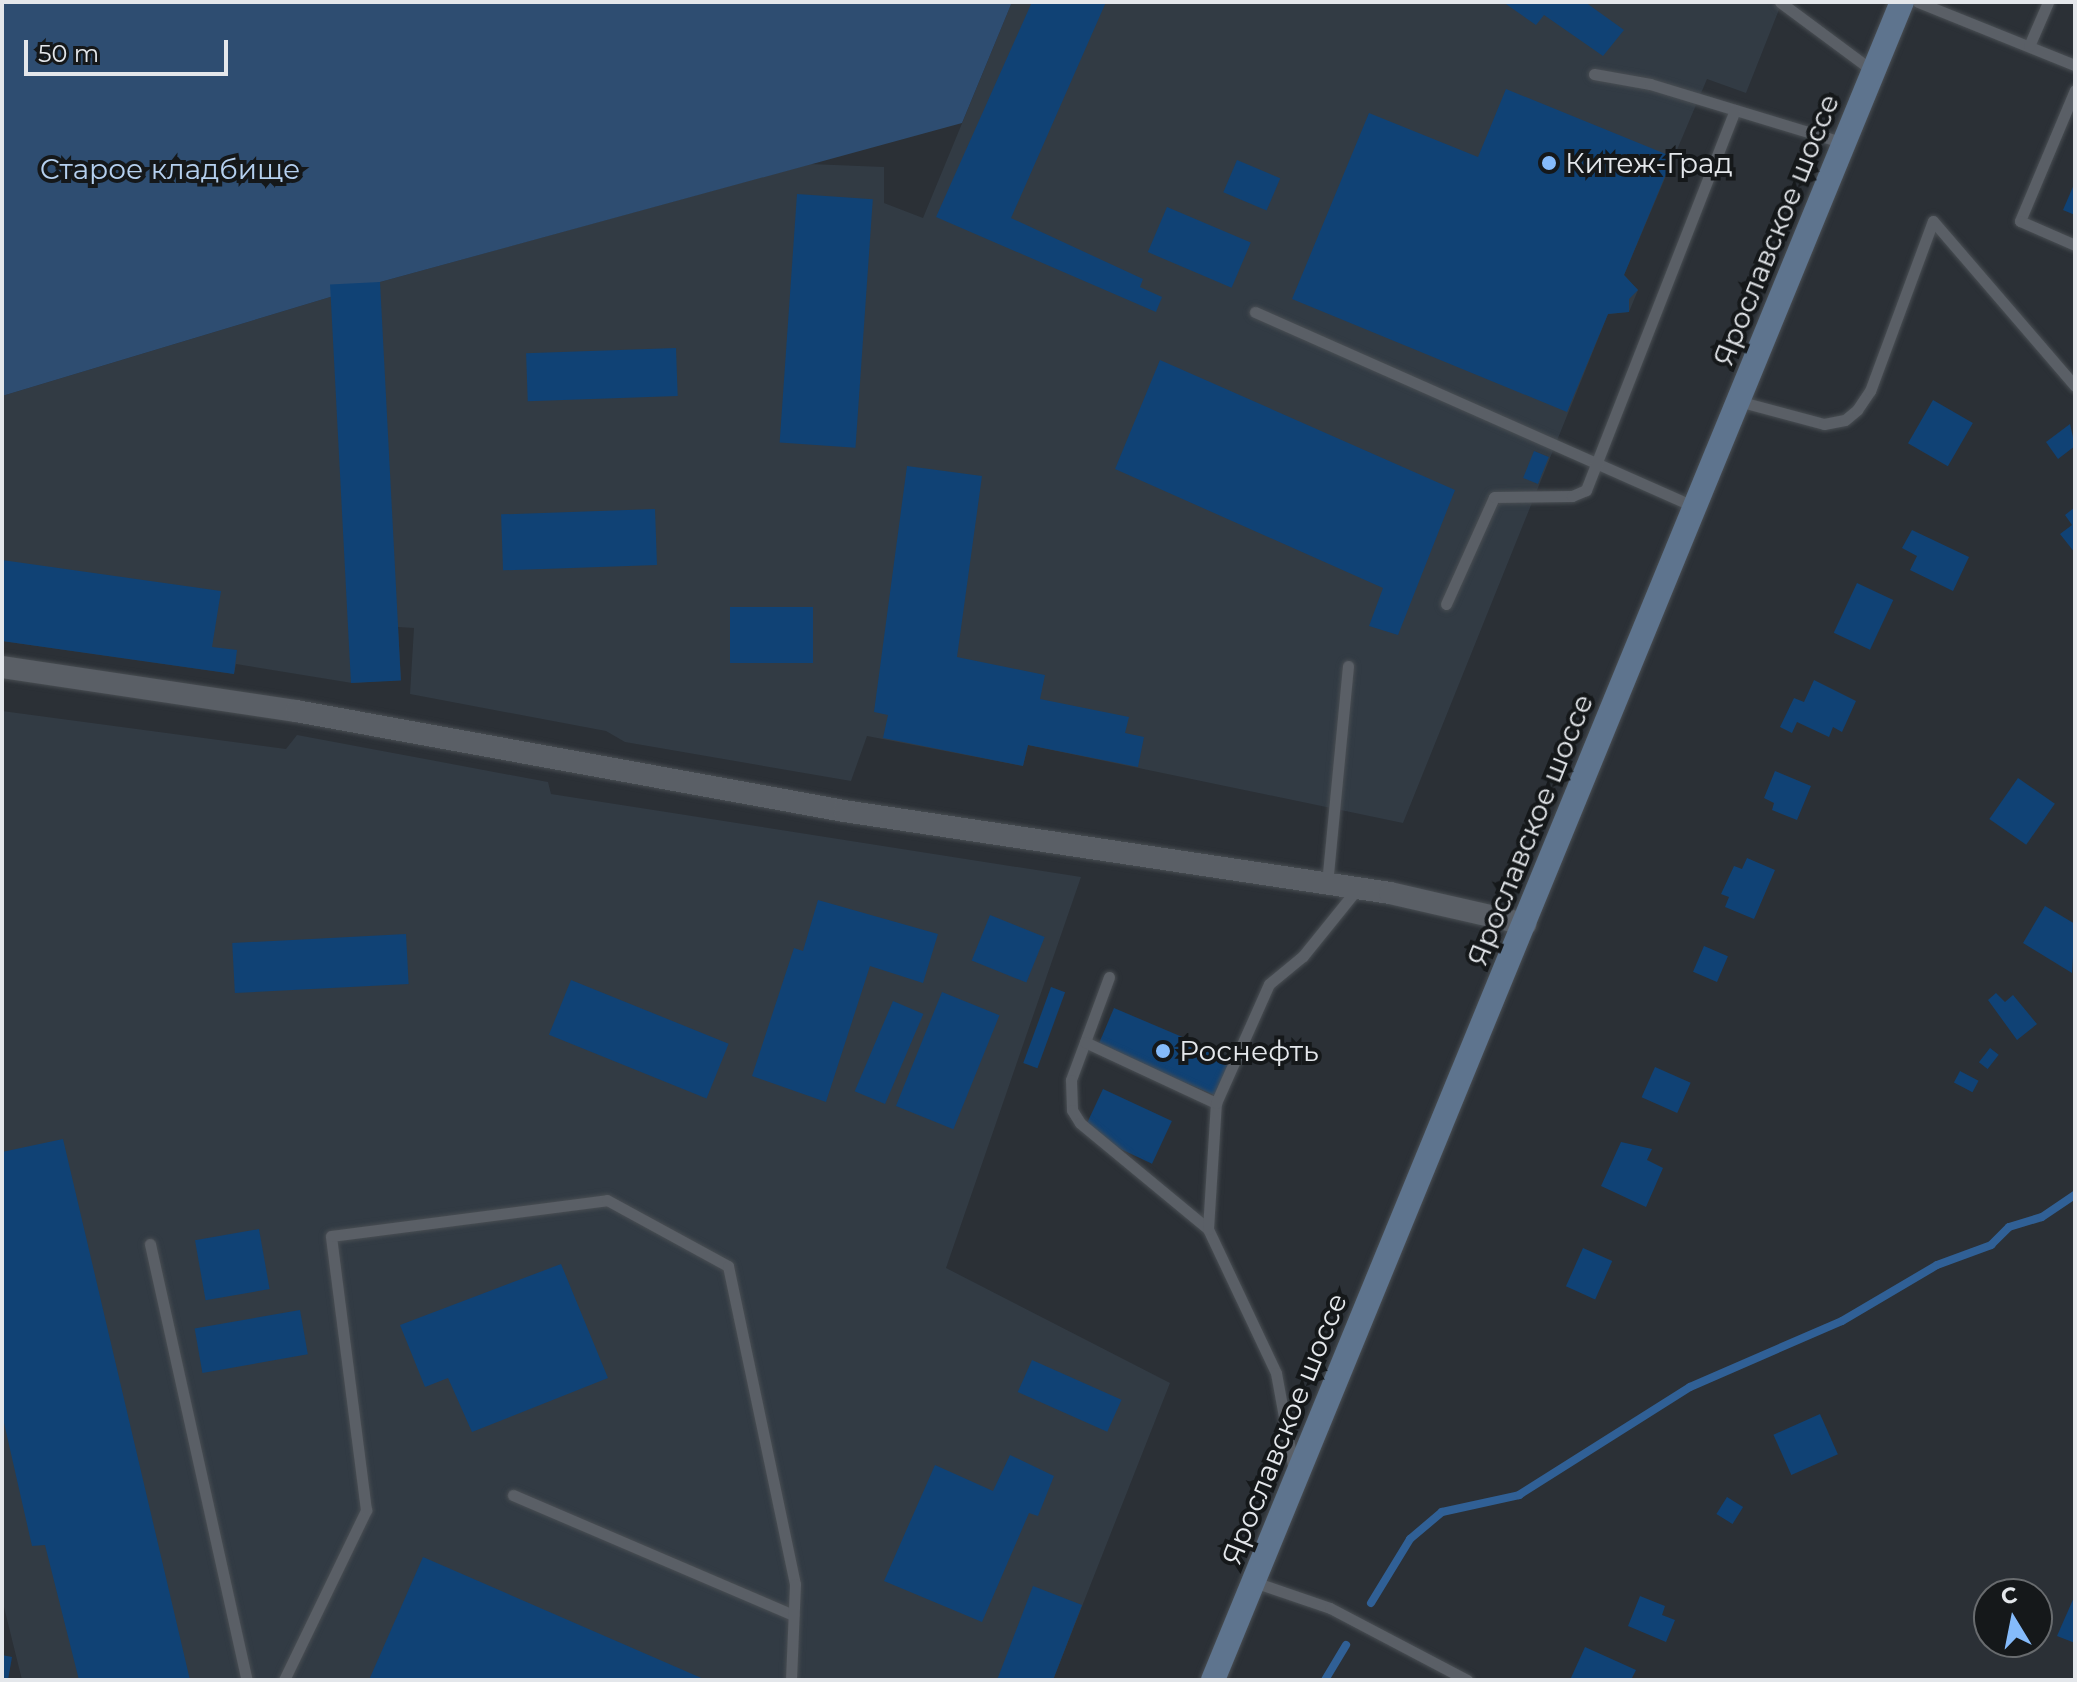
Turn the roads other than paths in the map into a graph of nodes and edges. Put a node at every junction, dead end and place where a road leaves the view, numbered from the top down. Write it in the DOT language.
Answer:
graph roads {
  1 [pos="1780,2"];
  2 [pos="1902,2"];
  3 [pos="1918,2"];
  4 [pos="2048,2"];
  5 [pos="2029,46"];
  6 [pos="2075,65"];
  7 [pos="1874,71"];
  8 [pos="1594,74"];
  9 [pos="2075,90"];
  10 [pos="1735,110"];
  11 [pos="1844,143"];
  12 [pos="2075,245"];
  13 [pos="1255,312"];
  14 [pos="2075,386"];
  15 [pos="1738,401"];
  16 [pos="1596,464"];
  17 [pos="1693,506"];
  18 [pos="1446,604"];
  19 [pos="1348,666"];
  20 [pos="2,667"];
  21 [pos="1327,884"];
  22 [pos="1358,889"];
  23 [pos="1525,924"];
  24 [pos="1109,977"];
  25 [pos="1085,1042"];
  26 [pos="1216,1103"];
  27 [pos="1208,1229"];
  28 [pos="150,1244"];
  29 [pos="1296,1479"];
  30 [pos="513,1495"];
  31 [pos="1254,1582"];
  32 [pos="793,1615"];
  33 [pos="247,1680"];
  34 [pos="284,1680"];
  35 [pos="791,1680"];
  36 [pos="1213,1680"];
  37 [pos="1467,1680"];
  1 -- 7 [label="lane"];
  2 -- 7 [label="main road, Ярославское шоссе"];
  3 -- 5 [label="lane"];
  4 -- 5 [label="lane"];
  5 -- 6 [label="lane"];
  7 -- 11 [label="main road, Ярославское шоссе"];
  8 -- 10 [label="lane"];
  9 -- 12 [label="lane"];
  10 -- 11 [label="lane"];
  10 -- 16 [label="lane"];
  11 -- 15 [label="main road, Ярославское шоссе"];
  13 -- 16 [label="lane"];
  14 -- 15 [label="lane"];
  15 -- 17 [label="main road, Ярославское шоссе"];
  16 -- 17 [label="lane"];
  16 -- 18 [label="lane"];
  17 -- 23 [label="main road, Ярославское шоссе"];
  19 -- 21 [label="lane"];
  20 -- 21 [label="street"];
  21 -- 22 [label="street"];
  22 -- 23 [label="street"];
  22 -- 26 [label="lane"];
  23 -- 29 [label="main road, Ярославское шоссе"];
  24 -- 25 [label="lane"];
  25 -- 26 [label="lane"];
  25 -- 27 [label="lane"];
  26 -- 27 [label="lane"];
  27 -- 29 [label="lane"];
  28 -- 33 [label="lane"];
  29 -- 31 [label="main road, Ярославское шоссе"];
  30 -- 32 [label="lane"];
  31 -- 36 [label="main road, Ярославское шоссе"];
  31 -- 37 [label="lane"];
  32 -- 34 [label="lane"];
  32 -- 35 [label="lane"];
}
